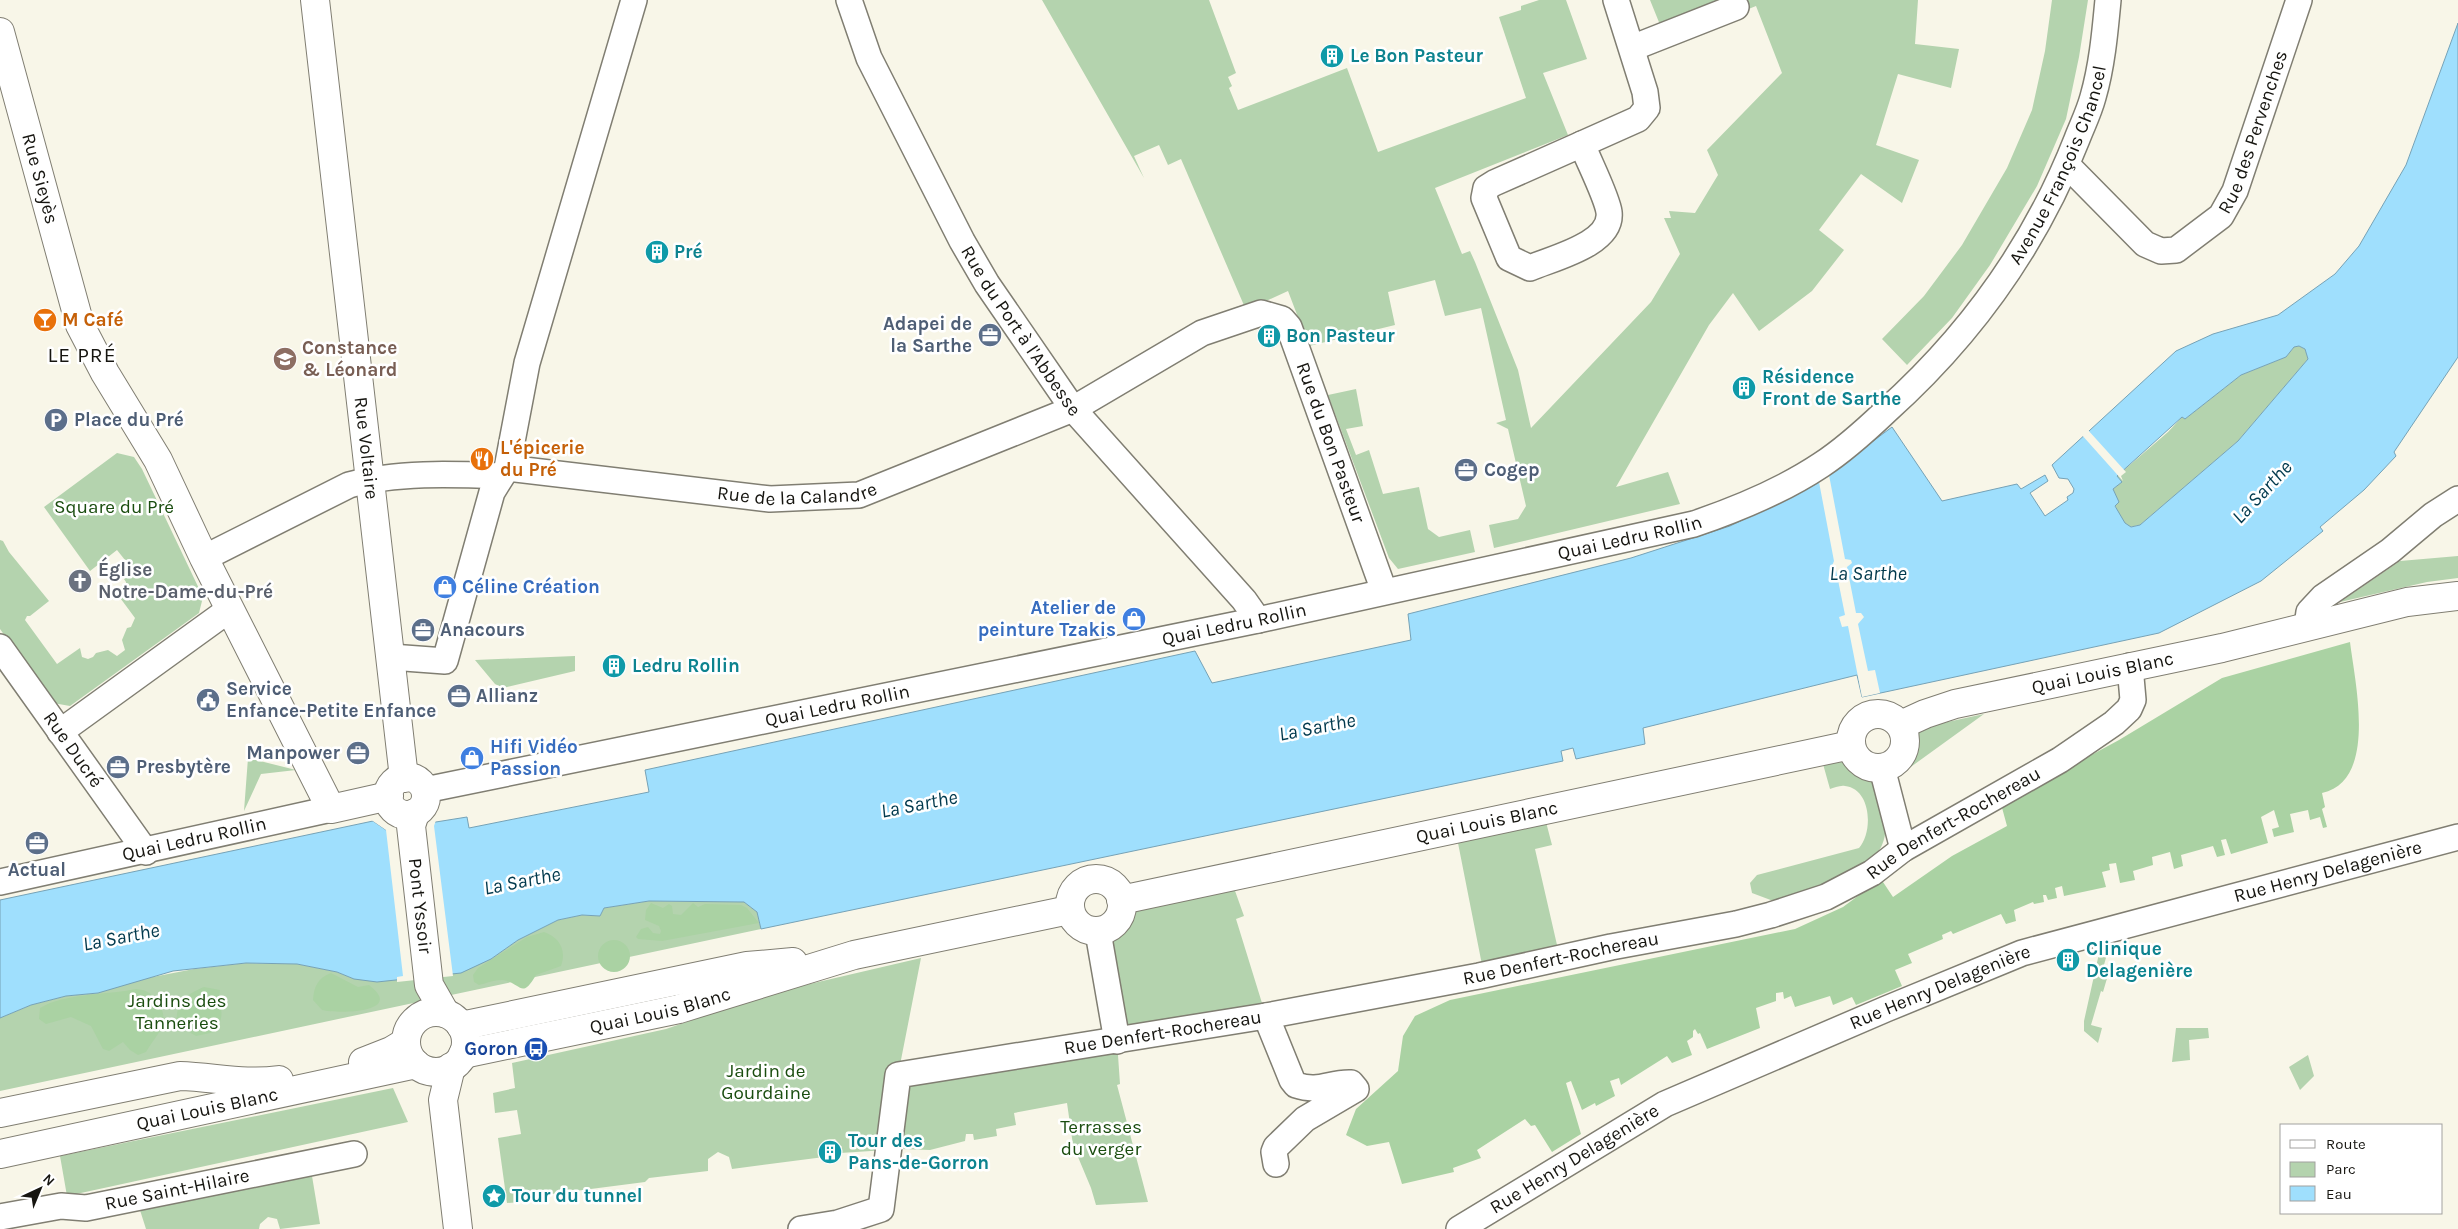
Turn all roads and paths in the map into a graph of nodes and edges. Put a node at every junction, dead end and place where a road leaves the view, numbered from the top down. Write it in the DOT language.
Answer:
graph roads {
  1 [pos="315,0"];
  2 [pos="634,0"];
  3 [pos="849,0"];
  4 [pos="1616,0"];
  5 [pos="2108,0"];
  6 [pos="2299,0"];
  7 [pos="1736,7"];
  8 [pos="0,32"];
  9 [pos="1632,48"];
  10 [pos="1582,144"];
  11 [pos="2067,165"];
  12 [pos="1977,317"];
  13 [pos="1074,409"];
  14 [pos="503,472"];
  15 [pos="370,479"];
  16 [pos="2458,499"];
  17 [pos="204,558"];
  18 [pos="1384,591"];
  19 [pos="2458,596"];
  20 [pos="230,608"];
  21 [pos="1258,620"];
  22 [pos="2307,626"];
  23 [pos="0,647"];
  24 [pos="391,657"];
  25 [pos="2130,666"];
  26 [pos="1901,725"];
  27 [pos="60,732"];
  28 [pos="1851,745"];
  29 [pos="1882,768"];
  30 [pos="408,803"];
  31 [pos="331,809"];
  32 [pos="2458,837"];
  33 [pos="1903,849"];
  34 [pos="146,852"];
  35 [pos="0,882"];
  36 [pos="1121,900"];
  37 [pos="1069,910"];
  38 [pos="1098,932"];
  39 [pos="854,955"];
  40 [pos="436,1006"];
  41 [pos="1266,1016"];
  42 [pos="1117,1041"];
  43 [pos="422,1056"];
  44 [pos="0,1113"];
  45 [pos="0,1154"];
  46 [pos="354,1154"];
  47 [pos="1276,1164"];
  48 [pos="0,1217"];
  49 [pos="458,1229"];
  50 [pos="801,1229"];
  51 [pos="1459,1229"];
  1 -- 15 [label="main road, Rue Voltaire"];
  2 -- 14 [label="street"];
  3 -- 13 [label="street, Rue du Port à l'Abbesse"];
  4 -- 9 [label="street"];
  5 -- 11 [label="street, Avenue François Chancel"];
  6 -- 11 [label="street, Rue des Pervenches"];
  7 -- 9 [label="street"];
  8 -- 17 [label="main road, Rue Sieyès"];
  9 -- 10 [label="street"];
  10 -- 10 [label="street"];
  11 -- 12 [label="street, Avenue François Chancel"];
  12 -- 18 [label="street, Quai Ledru Rollin"];
  13 -- 14 [label="street, Rue de la Calandre"];
  13 -- 18 [label="street, Rue du Bon Pasteur"];
  13 -- 21 [label="street, Rue du Port à l'Abbesse"];
  14 -- 15 [label="street, Rue de la Calandre"];
  14 -- 24 [label="street"];
  15 -- 17 [label="street, Rue de la Calandre"];
  15 -- 24 [label="main road, Rue Voltaire"];
  16 -- 22 [label="street"];
  17 -- 20 [label="main road, Rue Sieyès"];
  18 -- 21 [label="street, Quai Ledru Rollin"];
  19 -- 22 [label="main road, Quai Louis Blanc"];
  20 -- 27 [label="street"];
  20 -- 31 [label="main road, Rue Sieyès"];
  21 -- 30 [label="street, Quai Ledru Rollin"];
  22 -- 25 [label="main road, Quai Louis Blanc"];
  23 -- 27 [label="street, Rue Ducré"];
  24 -- 30 [label="main road, Rue Voltaire"];
  25 -- 26 [label="main road, Quai Louis Blanc"];
  25 -- 33 [label="street, Rue Denfert-Rochereau"];
  26 -- 28 [label="main road"];
  26 -- 29 [label="main road"];
  27 -- 34 [label="street, Rue Ducré"];
  28 -- 29 [label="main road"];
  28 -- 36 [label="main road, Quai Louis Blanc"];
  29 -- 33 [label="street"];
  30 -- 31 [label="main road, Quai Ledru Rollin"];
  30 -- 40 [label="main road, Pont Yssoir"];
  31 -- 34 [label="street, Quai Ledru Rollin"];
  32 -- 51 [label="street, Rue Henry Delagenière"];
  33 -- 41 [label="street, Rue Denfert-Rochereau"];
  34 -- 35 [label="street, Quai Ledru Rollin"];
  36 -- 37 [label="main road"];
  36 -- 38 [label="main road"];
  37 -- 38 [label="main road"];
  37 -- 39 [label="main road, Quai Louis Blanc"];
  38 -- 42 [label="street"];
  39 -- 40 [label="main road, Quai Louis Blanc"];
  39 -- 43 [label="main road, Quai Louis Blanc"];
  40 -- 43 [label="main road"];
  40 -- 43 [label="main road"];
  41 -- 42 [label="street, Rue Denfert-Rochereau"];
  41 -- 47 [label="street"];
  42 -- 50 [label="street, Rue Denfert-Rochereau"];
  43 -- 44 [label="main road, Quai Louis Blanc"];
  43 -- 45 [label="main road, Quai Louis Blanc"];
  43 -- 49 [label="main road"];
  46 -- 48 [label="street, Rue Saint-Hilaire"];
}
